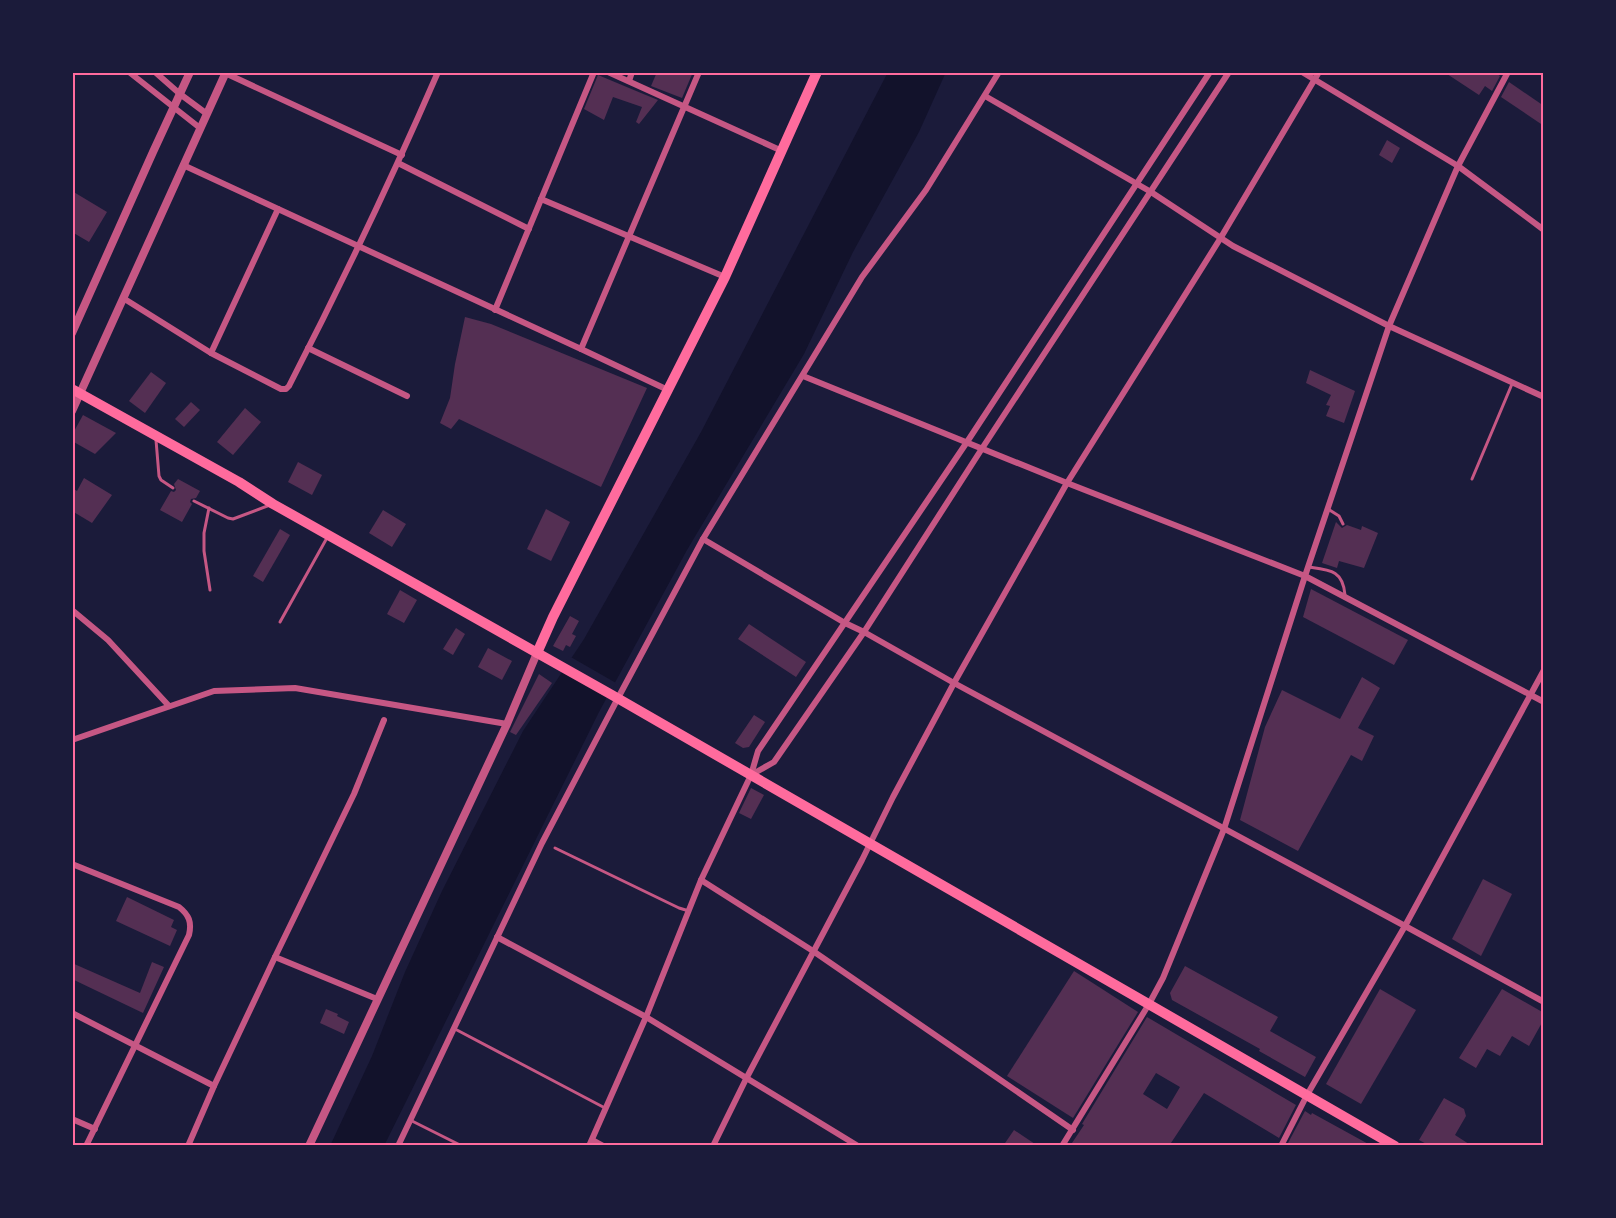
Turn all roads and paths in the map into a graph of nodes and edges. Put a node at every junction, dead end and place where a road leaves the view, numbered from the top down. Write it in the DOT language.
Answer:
graph roads {
  1 [pos="129,72"];
  2 [pos="155,72"];
  3 [pos="190,72"];
  4 [pos="438,72"];
  5 [pos="594,72"];
  6 [pos="608,72"];
  7 [pos="632,72"];
  8 [pos="699,72"];
  9 [pos="817,72"];
  10 [pos="999,72"];
  11 [pos="1210,72"];
  12 [pos="1229,72"];
  13 [pos="1302,72"];
  14 [pos="1319,72"];
  15 [pos="1508,72"];
  16 [pos="226,73"];
  17 [pos="1314,80"];
  18 [pos="629,81"];
  19 [pos="180,94"];
  20 [pos="986,96"];
  21 [pos="684,107"];
  22 [pos="174,108"];
  23 [pos="207,114"];
  24 [pos="200,128"];
  25 [pos="782,151"];
  26 [pos="402,155"];
  27 [pos="398,164"];
  28 [pos="183,165"];
  29 [pos="1458,166"];
  30 [pos="1137,185"];
  31 [pos="1151,192"];
  32 [pos="541,199"];
  33 [pos="278,209"];
  34 [pos="529,229"];
  35 [pos="1544,230"];
  36 [pos="629,236"];
  37 [pos="1220,239"];
  38 [pos="359,247"];
  39 [pos="725,277"];
  40 [pos="123,298"];
  41 [pos="495,310"];
  42 [pos="1389,326"];
  43 [pos="72,333"];
  44 [pos="308,348"];
  45 [pos="581,349"];
  46 [pos="211,353"];
  47 [pos="803,376"];
  48 [pos="1513,383"];
  49 [pos="669,390"];
  50 [pos="76,391"];
  51 [pos="407,396"];
  52 [pos="1544,397"];
  53 [pos="72,411"];
  54 [pos="156,435"];
  55 [pos="967,442"];
  56 [pos="982,447"];
  57 [pos="1472,478"];
  58 [pos="1067,483"];
  59 [pos="172,488"];
  60 [pos="194,501"];
  61 [pos="273,504"];
  62 [pos="209,508"];
  63 [pos="1328,509"];
  64 [pos="1343,524"];
  65 [pos="328,534"];
  66 [pos="704,539"];
  67 [pos="1308,567"];
  68 [pos="1305,576"];
  69 [pos="210,590"];
  70 [pos="1345,597"];
  71 [pos="72,610"];
  72 [pos="280,622"];
  73 [pos="845,623"];
  74 [pos="864,632"];
  75 [pos="537,653"];
  76 [pos="1544,670"];
  77 [pos="954,683"];
  78 [pos="1530,694"];
  79 [pos="615,697"];
  80 [pos="1544,702"];
  81 [pos="169,706"];
  82 [pos="384,720"];
  83 [pos="507,724"];
  84 [pos="72,740"];
  85 [pos="751,775"];
  86 [pos="1224,829"];
  87 [pos="871,844"];
  88 [pos="555,848"];
  89 [pos="72,864"];
  90 [pos="701,880"];
  91 [pos="689,911"];
  92 [pos="1405,926"];
  93 [pos="497,938"];
  94 [pos="813,951"];
  95 [pos="275,957"];
  96 [pos="377,999"];
  97 [pos="1544,1002"];
  98 [pos="1149,1004"];
  99 [pos="72,1013"];
  100 [pos="646,1017"];
  101 [pos="454,1029"];
  102 [pos="136,1046"];
  103 [pos="747,1077"];
  104 [pos="214,1086"];
  105 [pos="1307,1095"];
  106 [pos="605,1108"];
  107 [pos="72,1119"];
  108 [pos="410,1120"];
  109 [pos="95,1129"];
  110 [pos="1073,1130"];
  111 [pos="590,1143"];
  112 [pos="87,1146"];
  113 [pos="188,1146"];
  114 [pos="309,1146"];
  115 [pos="398,1146"];
  116 [pos="462,1146"];
  117 [pos="603,1146"];
  118 [pos="713,1146"];
  119 [pos="858,1146"];
  120 [pos="1062,1146"];
  121 [pos="1281,1146"];
  122 [pos="1395,1146"];
  1 -- 22 [label="street"];
  2 -- 19 [label="street"];
  3 -- 19 [label="street"];
  4 -- 26 [label="street"];
  5 -- 32 [label="street"];
  6 -- 18 [label="street"];
  7 -- 18 [label="street"];
  8 -- 21 [label="street"];
  9 -- 25 [label="main road"];
  10 -- 20 [label="street"];
  11 -- 30 [label="street"];
  12 -- 31 [label="street"];
  13 -- 17 [label="street"];
  14 -- 17 [label="street"];
  15 -- 29 [label="street"];
  16 -- 23 [label="street"];
  16 -- 26 [label="street"];
  17 -- 29 [label="street"];
  17 -- 37 [label="street"];
  18 -- 21 [label="street"];
  19 -- 22 [label="street"];
  19 -- 23 [label="street"];
  20 -- 30 [label="street"];
  20 -- 47 [label="street"];
  21 -- 25 [label="street"];
  21 -- 36 [label="street"];
  22 -- 24 [label="street"];
  22 -- 43 [label="street"];
  23 -- 24 [label="street"];
  24 -- 28 [label="street"];
  25 -- 39 [label="main road"];
  26 -- 27 [label="street"];
  27 -- 34 [label="street"];
  27 -- 38 [label="street"];
  28 -- 33 [label="street"];
  28 -- 40 [label="street"];
  29 -- 35 [label="street"];
  29 -- 42 [label="street"];
  30 -- 31 [label="street"];
  30 -- 55 [label="street"];
  31 -- 37 [label="street"];
  31 -- 56 [label="street"];
  32 -- 34 [label="street"];
  32 -- 36 [label="street"];
  33 -- 38 [label="street"];
  33 -- 46 [label="street"];
  34 -- 41 [label="street"];
  36 -- 39 [label="street"];
  36 -- 45 [label="street"];
  37 -- 42 [label="street"];
  37 -- 58 [label="street"];
  38 -- 41 [label="street"];
  38 -- 44 [label="street"];
  39 -- 49 [label="main road"];
  40 -- 46 [label="street"];
  40 -- 50 [label="street"];
  41 -- 45 [label="street"];
  42 -- 48 [label="street"];
  42 -- 63 [label="street"];
  44 -- 46 [label="street"];
  44 -- 51 [label="street"];
  45 -- 49 [label="street"];
  47 -- 55 [label="street"];
  47 -- 66 [label="street"];
  48 -- 52 [label="street"];
  48 -- 57 [label="lane"];
  49 -- 75 [label="main road"];
  50 -- 53 [label="street"];
  50 -- 54 [label="main road"];
  54 -- 59 [label="lane"];
  54 -- 61 [label="main road"];
  55 -- 56 [label="street"];
  55 -- 73 [label="street"];
  56 -- 58 [label="street"];
  56 -- 74 [label="street"];
  58 -- 68 [label="street"];
  58 -- 77 [label="street"];
  60 -- 62 [label="lane"];
  61 -- 62 [label="lane"];
  61 -- 65 [label="main road"];
  62 -- 69 [label="lane"];
  63 -- 64 [label="lane"];
  63 -- 67 [label="street"];
  65 -- 72 [label="lane"];
  65 -- 75 [label="main road"];
  66 -- 73 [label="street"];
  66 -- 79 [label="street"];
  67 -- 68 [label="street"];
  67 -- 70 [label="lane"];
  68 -- 70 [label="street"];
  68 -- 86 [label="street"];
  70 -- 78 [label="street"];
  71 -- 81 [label="street"];
  73 -- 74 [label="street"];
  73 -- 85 [label="street"];
  74 -- 77 [label="street"];
  74 -- 85 [label="street"];
  75 -- 79 [label="main road"];
  75 -- 83 [label="street"];
  76 -- 78 [label="street"];
  77 -- 86 [label="street"];
  77 -- 87 [label="street"];
  78 -- 80 [label="street"];
  78 -- 92 [label="street"];
  79 -- 85 [label="main road"];
  79 -- 93 [label="street"];
  81 -- 83 [label="street"];
  81 -- 84 [label="street"];
  82 -- 95 [label="street"];
  83 -- 96 [label="street"];
  85 -- 87 [label="main road"];
  85 -- 90 [label="street"];
  86 -- 92 [label="street"];
  86 -- 98 [label="street"];
  87 -- 94 [label="street"];
  87 -- 98 [label="main road"];
  88 -- 91 [label="lane"];
  89 -- 102 [label="street"];
  90 -- 91 [label="street"];
  90 -- 94 [label="street"];
  91 -- 100 [label="street"];
  92 -- 97 [label="street"];
  92 -- 105 [label="street"];
  93 -- 100 [label="street"];
  93 -- 101 [label="street"];
  94 -- 103 [label="street"];
  94 -- 110 [label="street"];
  95 -- 96 [label="street"];
  95 -- 104 [label="street"];
  96 -- 114 [label="street"];
  98 -- 105 [label="main road"];
  98 -- 110 [label="street"];
  99 -- 102 [label="street"];
  100 -- 103 [label="street"];
  100 -- 106 [label="street"];
  101 -- 106 [label="lane"];
  101 -- 108 [label="street"];
  102 -- 104 [label="street"];
  102 -- 109 [label="street"];
  103 -- 118 [label="street"];
  103 -- 119 [label="street"];
  104 -- 113 [label="street"];
  105 -- 121 [label="street"];
  105 -- 122 [label="main road"];
  106 -- 111 [label="street"];
  107 -- 109 [label="street"];
  108 -- 115 [label="street"];
  108 -- 116 [label="lane"];
  109 -- 112 [label="street"];
  110 -- 120 [label="street"];
  111 -- 117 [label="street"];
}
